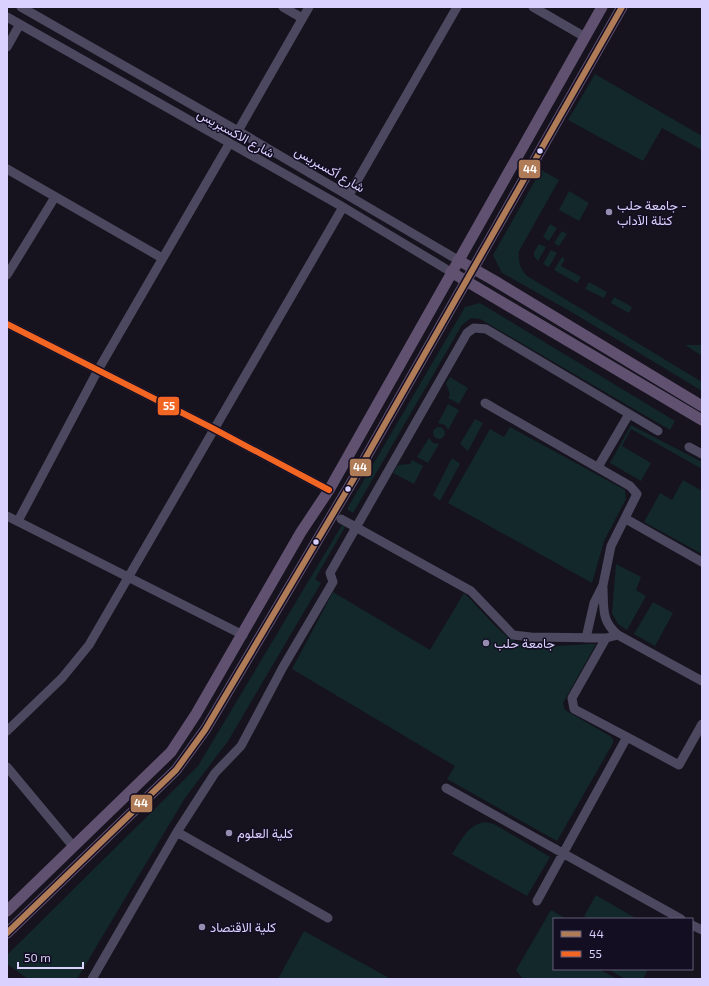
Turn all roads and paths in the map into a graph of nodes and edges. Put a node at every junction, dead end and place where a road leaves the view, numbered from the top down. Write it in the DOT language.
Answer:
graph roads {
  1 [pos="283,7"];
  2 [pos="309,7"];
  3 [pos="457,7"];
  4 [pos="533,7"];
  5 [pos="602,7"];
  6 [pos="622,7"];
  7 [pos="26,8"];
  8 [pos="7,17"];
  9 [pos="302,18"];
  10 [pos="20,24"];
  11 [pos="585,37"];
  12 [pos="7,47"];
  13 [pos="238,131"];
  14 [pos="229,144"];
  15 [pos="7,169"];
  16 [pos="349,195"];
  17 [pos="55,197"];
  18 [pos="343,207"];
  19 [pos="162,258"];
  20 [pos="458,260"];
  21 [pos="474,269"];
  22 [pos="451,272"];
  23 [pos="7,275"];
  24 [pos="466,281"];
  25 [pos="7,324"];
  26 [pos="98,370"];
  27 [pos="485,403"];
  28 [pos="702,406"];
  29 [pos="629,414"];
  30 [pos="702,420"];
  31 [pos="214,429"];
  32 [pos="658,432"];
  33 [pos="688,447"];
  34 [pos="702,454"];
  35 [pos="598,467"];
  36 [pos="329,490"];
  37 [pos="7,516"];
  38 [pos="341,519"];
  39 [pos="626,519"];
  40 [pos="18,521"];
  41 [pos="356,528"];
  42 [pos="288,554"];
  43 [pos="304,562"];
  44 [pos="702,562"];
  45 [pos="129,576"];
  46 [pos="603,585"];
  47 [pos="243,635"];
  48 [pos="618,635"];
  49 [pos="586,638"];
  50 [pos="606,638"];
  51 [pos="702,681"];
  52 [pos="702,724"];
  53 [pos="7,731"];
  54 [pos="627,737"];
  55 [pos="7,767"];
  56 [pos="446,788"];
  57 [pos="177,832"];
  58 [pos="72,845"];
  59 [pos="563,853"];
  60 [pos="537,901"];
  61 [pos="7,910"];
  62 [pos="328,918"];
  63 [pos="679,918"];
  64 [pos="693,926"];
  65 [pos="702,930"];
  66 [pos="7,933"];
  67 [pos="92,979"];
  1 -- 9 [label="street"];
  2 -- 9 [label="street"];
  3 -- 16 [label="street"];
  4 -- 11 [label="street"];
  5 -- 11 [label="main road"];
  6 -- 21 [label="main road"];
  7 -- 13 [label="street, شارع أكسبريس"];
  8 -- 10 [label="street, شارع الاكسبريس"];
  9 -- 13 [label="street"];
  10 -- 12 [label="street"];
  10 -- 14 [label="street, شارع الاكسبريس"];
  11 -- 20 [label="main road"];
  13 -- 16 [label="street, شارع أكسبريس"];
  14 -- 18 [label="street, شارع الاكسبريس"];
  14 -- 19 [label="street"];
  15 -- 17 [label="street"];
  16 -- 20 [label="street, شارع أكسبريس"];
  17 -- 19 [label="street"];
  17 -- 23 [label="street"];
  18 -- 22 [label="street, شارع الاكسبريس"];
  18 -- 31 [label="street"];
  19 -- 26 [label="street"];
  20 -- 21 [label="main road"];
  20 -- 22 [label="main road"];
  21 -- 24 [label="main road"];
  21 -- 28 [label="main road"];
  22 -- 24 [label="main road"];
  22 -- 36 [label="main road"];
  24 -- 30 [label="main road"];
  24 -- 43 [label="main road"];
  25 -- 26 [label="street"];
  26 -- 31 [label="street"];
  26 -- 40 [label="street"];
  27 -- 35 [label="street"];
  29 -- 32 [label="street"];
  29 -- 35 [label="street"];
  29 -- 41 [label="street"];
  31 -- 36 [label="street"];
  31 -- 45 [label="street"];
  33 -- 34 [label="street"];
  35 -- 39 [label="street"];
  36 -- 42 [label="main road"];
  37 -- 40 [label="street"];
  38 -- 41 [label="street"];
  39 -- 44 [label="street"];
  39 -- 46 [label="street"];
  40 -- 45 [label="street"];
  41 -- 49 [label="street"];
  41 -- 57 [label="street"];
  42 -- 43 [label="main road"];
  42 -- 47 [label="main road"];
  43 -- 66 [label="main road"];
  45 -- 47 [label="street"];
  45 -- 53 [label="street"];
  46 -- 48 [label="street"];
  46 -- 49 [label="street"];
  47 -- 58 [label="main road"];
  48 -- 50 [label="street"];
  48 -- 51 [label="street"];
  49 -- 50 [label="street"];
  50 -- 54 [label="street"];
  52 -- 54 [label="street"];
  54 -- 59 [label="street"];
  55 -- 58 [label="street"];
  56 -- 59 [label="street"];
  57 -- 62 [label="street"];
  57 -- 67 [label="street"];
  58 -- 61 [label="main road"];
  59 -- 60 [label="street"];
  59 -- 63 [label="street"];
  64 -- 65 [label="street"];
}
